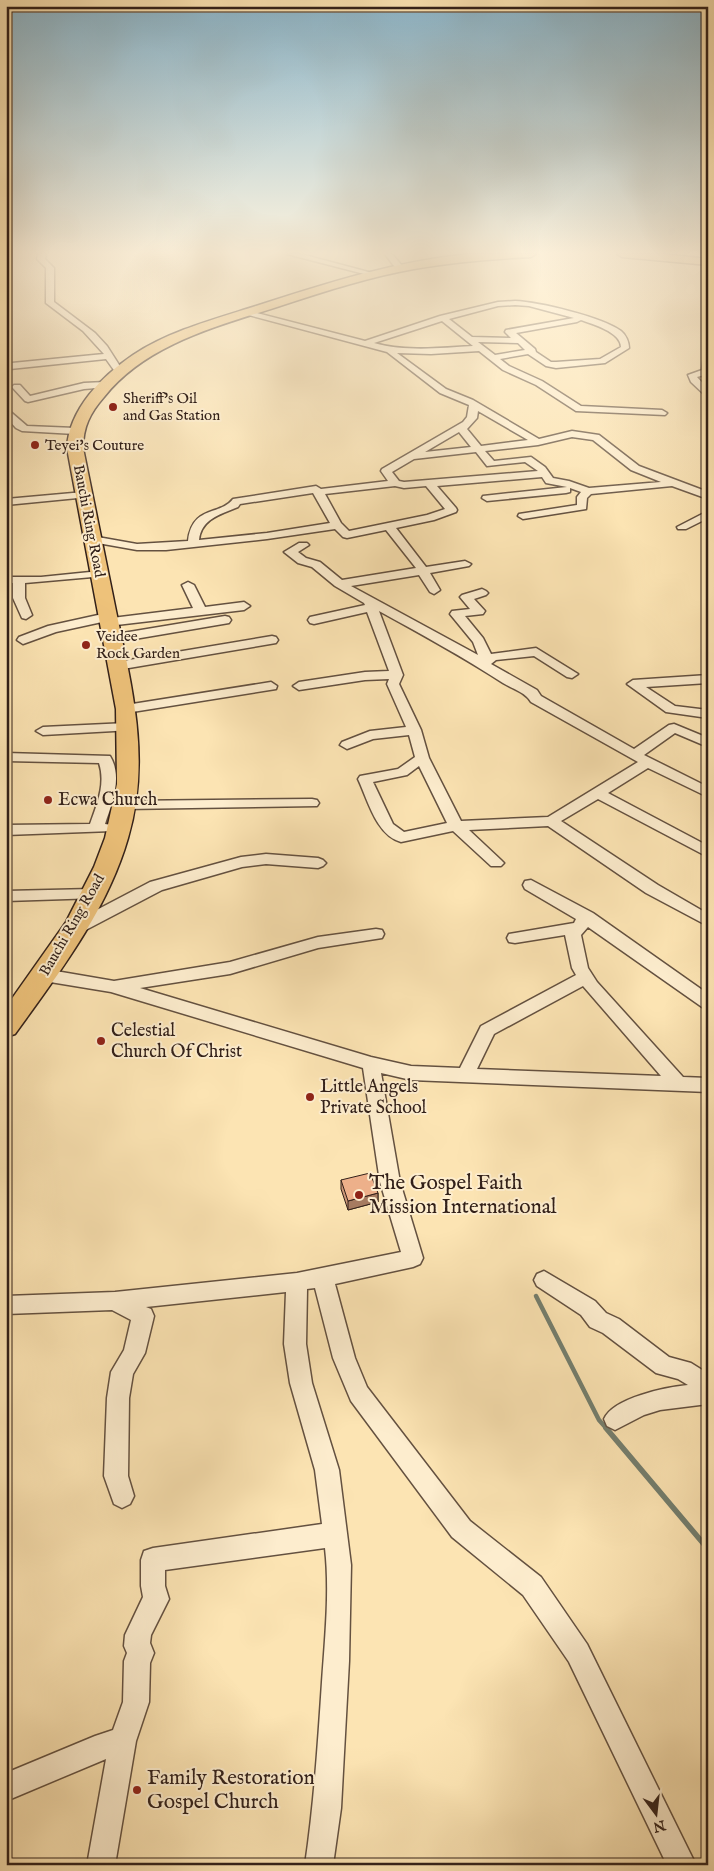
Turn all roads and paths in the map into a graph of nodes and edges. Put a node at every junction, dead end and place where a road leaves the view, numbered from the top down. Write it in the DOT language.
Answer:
graph roads {
  1 [pos="97,341"];
  2 [pos="170,341"];
  3 [pos="472,341"];
  4 [pos="520,341"];
  5 [pos="624,341"];
  6 [pos="366,342"];
  7 [pos="482,348"];
  8 [pos="390,350"];
  9 [pos="708,351"];
  10 [pos="530,352"];
  11 [pos="108,356"];
  12 [pos="494,358"];
  13 [pos="8,366"];
  14 [pos="119,371"];
  15 [pos="105,385"];
  16 [pos="17,387"];
  17 [pos="708,394"];
  18 [pos="474,405"];
  19 [pos="7,413"];
  20 [pos="662,414"];
  21 [pos="466,424"];
  22 [pos="25,429"];
  23 [pos="75,431"];
  24 [pos="6,432"];
  25 [pos="538,442"];
  26 [pos="479,449"];
  27 [pos="410,457"];
  28 [pos="544,474"];
  29 [pos="395,482"];
  30 [pos="428,482"];
  31 [pos="674,483"];
  32 [pos="708,488"];
  33 [pos="588,491"];
  34 [pos="318,492"];
  35 [pos="696,492"];
  36 [pos="84,494"];
  37 [pos="708,496"];
  38 [pos="487,498"];
  39 [pos="6,502"];
  40 [pos="708,514"];
  41 [pos="523,516"];
  42 [pos="337,525"];
  43 [pos="682,526"];
  44 [pos="389,527"];
  45 [pos="294,532"];
  46 [pos="92,539"];
  47 [pos="193,544"];
  48 [pos="304,545"];
  49 [pos="465,564"];
  50 [pos="422,571"];
  51 [pos="100,574"];
  52 [pos="6,580"];
  53 [pos="20,580"];
  54 [pos="339,584"];
  55 [pos="188,585"];
  56 [pos="434,590"];
  57 [pos="482,593"];
  58 [pos="371,605"];
  59 [pos="244,606"];
  60 [pos="201,612"];
  61 [pos="26,615"];
  62 [pos="229,620"];
  63 [pos="314,620"];
  64 [pos="109,626"];
  65 [pos="23,640"];
  66 [pos="272,640"];
  67 [pos="482,664"];
  68 [pos="117,666"];
  69 [pos="572,674"];
  70 [pos="397,675"];
  71 [pos="708,679"];
  72 [pos="271,686"];
  73 [pos="299,686"];
  74 [pos="126,709"];
  75 [pos="708,714"];
  76 [pos="127,726"];
  77 [pos="674,728"];
  78 [pos="414,730"];
  79 [pos="43,732"];
  80 [pos="708,743"];
  81 [pos="347,745"];
  82 [pos="634,755"];
  83 [pos="6,757"];
  84 [pos="422,758"];
  85 [pos="648,762"];
  86 [pos="708,792"];
  87 [pos="598,793"];
  88 [pos="312,803"];
  89 [pos="125,805"];
  90 [pos="552,821"];
  91 [pos="456,826"];
  92 [pos="96,827"];
  93 [pos="120,829"];
  94 [pos="6,830"];
  95 [pos="708,852"];
  96 [pos="318,863"];
  97 [pos="496,864"];
  98 [pos="531,885"];
  99 [pos="92,894"];
  100 [pos="6,896"];
  101 [pos="708,921"];
  102 [pos="583,922"];
  103 [pos="74,929"];
  104 [pos="376,934"];
  105 [pos="515,938"];
  106 [pos="44,975"];
  107 [pos="585,978"];
  108 [pos="112,986"];
  109 [pos="708,1003"];
  110 [pos="6,1027"];
  111 [pos="371,1064"];
  112 [pos="465,1076"];
  113 [pos="677,1082"];
  114 [pos="708,1085"];
  115 [pos="323,1278"];
  116 [pos="544,1280"];
  117 [pos="297,1282"];
  118 [pos="112,1300"];
  119 [pos="6,1305"];
  120 [pos="708,1389"];
  121 [pos="708,1394"];
  122 [pos="615,1419"];
  123 [pos="122,1496"];
  124 [pos="335,1534"];
  125 [pos="123,1741"];
  126 [pos="6,1787"];
  127 [pos="101,1865"];
  128 [pos="319,1865"];
  129 [pos="682,1865"];
  1 -- 11 [label="street"];
  2 -- 14 [label="main road"];
  3 -- 7 [label="street"];
  4 -- 10 [label="street"];
  5 -- 10 [label="street"];
  6 -- 8 [label="street"];
  7 -- 8 [label="street"];
  7 -- 12 [label="street"];
  8 -- 18 [label="street"];
  9 -- 17 [label="street"];
  10 -- 12 [label="street"];
  11 -- 13 [label="street"];
  11 -- 14 [label="street"];
  12 -- 20 [label="street"];
  14 -- 15 [label="main road"];
  15 -- 16 [label="street"];
  15 -- 23 [label="main road"];
  18 -- 21 [label="street"];
  18 -- 25 [label="street"];
  19 -- 22 [label="street"];
  21 -- 26 [label="street"];
  21 -- 27 [label="street"];
  22 -- 23 [label="street"];
  22 -- 24 [label="street"];
  23 -- 36 [label="main road, Bauchi Ring Road"];
  25 -- 26 [label="street"];
  25 -- 31 [label="street"];
  26 -- 27 [label="street"];
  26 -- 28 [label="street"];
  27 -- 29 [label="street"];
  28 -- 30 [label="street"];
  28 -- 33 [label="street"];
  29 -- 30 [label="street"];
  29 -- 34 [label="street"];
  30 -- 44 [label="street"];
  31 -- 33 [label="street"];
  31 -- 35 [label="street"];
  32 -- 35 [label="street"];
  33 -- 38 [label="street"];
  33 -- 41 [label="street"];
  34 -- 42 [label="street"];
  34 -- 47 [label="street"];
  35 -- 37 [label="street"];
  36 -- 39 [label="street"];
  36 -- 46 [label="main road, Bauchi Ring Road"];
  40 -- 43 [label="street"];
  42 -- 44 [label="street"];
  42 -- 45 [label="street"];
  44 -- 50 [label="street"];
  45 -- 47 [label="street"];
  45 -- 48 [label="street"];
  46 -- 47 [label="street"];
  46 -- 51 [label="main road, Bauchi Ring Road"];
  48 -- 54 [label="street"];
  49 -- 50 [label="street"];
  50 -- 54 [label="street"];
  50 -- 56 [label="street"];
  51 -- 53 [label="street"];
  51 -- 64 [label="main road, Bauchi Ring Road"];
  52 -- 53 [label="street"];
  53 -- 61 [label="street"];
  54 -- 58 [label="street"];
  55 -- 60 [label="street"];
  57 -- 67 [label="street"];
  58 -- 63 [label="street"];
  58 -- 67 [label="street"];
  58 -- 70 [label="street"];
  59 -- 60 [label="street"];
  60 -- 64 [label="street"];
  62 -- 64 [label="street"];
  64 -- 65 [label="street"];
  64 -- 68 [label="main road, Bauchi Ring Road"];
  66 -- 68 [label="street"];
  67 -- 69 [label="street"];
  67 -- 82 [label="street"];
  68 -- 74 [label="main road, Bauchi Ring Road"];
  70 -- 73 [label="street"];
  70 -- 78 [label="street"];
  71 -- 75 [label="street"];
  72 -- 74 [label="street"];
  74 -- 76 [label="main road, Bauchi Ring Road"];
  75 -- 77 [label="street"];
  76 -- 79 [label="street"];
  76 -- 89 [label="main road, Bauchi Ring Road"];
  77 -- 80 [label="street"];
  77 -- 82 [label="street"];
  78 -- 81 [label="street"];
  78 -- 84 [label="street"];
  82 -- 85 [label="street"];
  83 -- 92 [label="street"];
  84 -- 91 [label="street"];
  84 -- 91 [label="street"];
  85 -- 86 [label="street"];
  85 -- 87 [label="street"];
  87 -- 90 [label="street"];
  87 -- 95 [label="street"];
  88 -- 89 [label="street"];
  89 -- 93 [label="main road, Bauchi Ring Road"];
  90 -- 91 [label="street"];
  90 -- 101 [label="street"];
  91 -- 97 [label="street"];
  92 -- 93 [label="street"];
  92 -- 94 [label="street"];
  93 -- 99 [label="main road, Bauchi Ring Road"];
  96 -- 103 [label="street"];
  98 -- 102 [label="street"];
  99 -- 100 [label="street"];
  99 -- 103 [label="main road, Bauchi Ring Road"];
  102 -- 105 [label="street"];
  102 -- 107 [label="street"];
  102 -- 109 [label="street"];
  103 -- 106 [label="main road, Bauchi Ring Road"];
  104 -- 108 [label="street"];
  106 -- 108 [label="street"];
  106 -- 110 [label="main road, Bauchi Ring Road"];
  107 -- 112 [label="street"];
  107 -- 113 [label="street"];
  108 -- 111 [label="street"];
  111 -- 112 [label="street"];
  111 -- 115 [label="street"];
  112 -- 113 [label="street"];
  113 -- 114 [label="street"];
  115 -- 117 [label="street"];
  115 -- 129 [label="street"];
  116 -- 120 [label="street"];
  117 -- 118 [label="street"];
  117 -- 124 [label="street"];
  118 -- 119 [label="street"];
  118 -- 123 [label="street"];
  121 -- 122 [label="street"];
  124 -- 125 [label="street"];
  124 -- 128 [label="street"];
  125 -- 126 [label="street"];
  125 -- 127 [label="street"];
}
